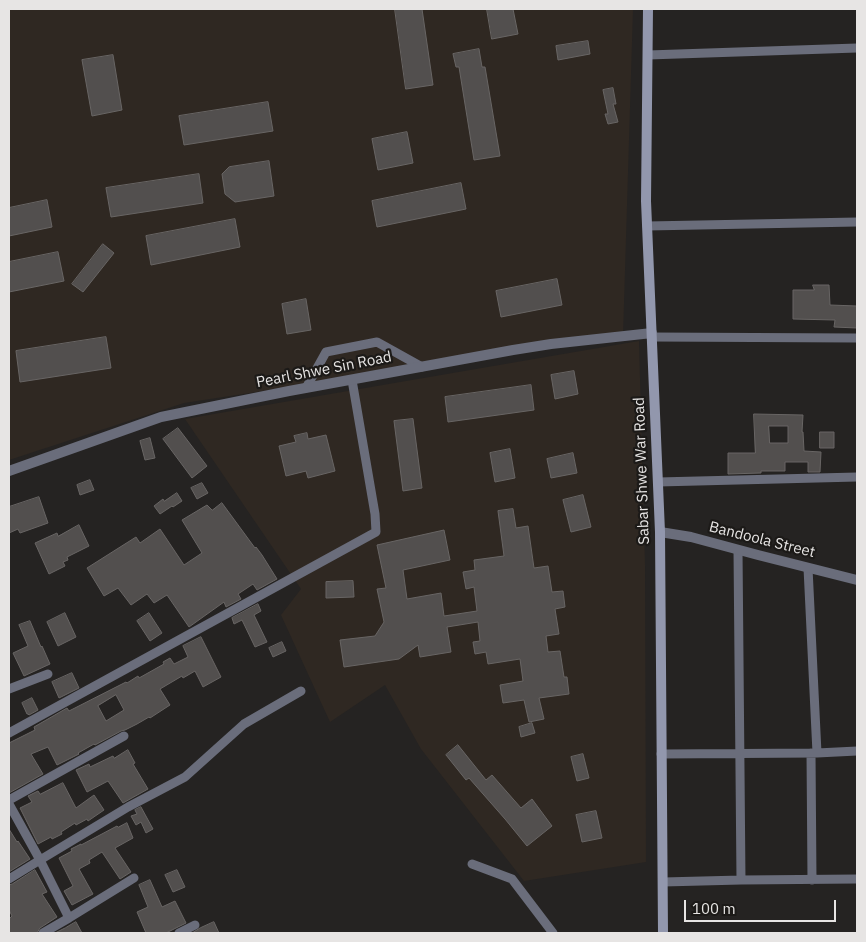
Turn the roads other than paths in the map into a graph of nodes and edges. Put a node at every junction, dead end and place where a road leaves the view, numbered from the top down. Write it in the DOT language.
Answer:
graph roads {
  1 [pos="648,9"];
  2 [pos="857,48"];
  3 [pos="648,55"];
  4 [pos="857,222"];
  5 [pos="647,226"];
  6 [pos="651,334"];
  7 [pos="857,338"];
  8 [pos="422,367"];
  9 [pos="352,380"];
  10 [pos="306,388"];
  11 [pos="9,471"];
  12 [pos="857,477"];
  13 [pos="658,482"];
  14 [pos="660,532"];
  15 [pos="738,550"];
  16 [pos="808,568"];
  17 [pos="857,580"];
  18 [pos="48,674"];
  19 [pos="9,689"];
  20 [pos="301,691"];
  21 [pos="9,733"];
  22 [pos="124,736"];
  23 [pos="857,751"];
  24 [pos="740,753"];
  25 [pos="814,753"];
  26 [pos="661,754"];
  27 [pos="9,802"];
  28 [pos="40,860"];
  29 [pos="472,864"];
  30 [pos="134,878"];
  31 [pos="9,879"];
  32 [pos="857,879"];
  33 [pos="741,880"];
  34 [pos="812,880"];
  35 [pos="663,882"];
  36 [pos="69,918"];
  37 [pos="195,925"];
  38 [pos="43,933"];
  39 [pos="179,933"];
  40 [pos="553,933"];
  41 [pos="663,933"];
  1 -- 3 [label="main road, Sabar Shwe War Road"];
  2 -- 3 [label="street"];
  3 -- 5 [label="main road, Sabar Shwe War Road"];
  4 -- 5 [label="street"];
  5 -- 6 [label="main road, Sabar Shwe War Road"];
  6 -- 7 [label="street"];
  6 -- 8 [label="street, Pearl Shwe Sin Road"];
  6 -- 13 [label="main road, Sabar Shwe War Road"];
  8 -- 9 [label="street, Pearl Shwe Sin Road"];
  8 -- 10 [label="street"];
  9 -- 10 [label="street, Pearl Shwe Sin Road"];
  9 -- 21 [label="street"];
  10 -- 11 [label="street, Pearl Shwe Sin Road"];
  12 -- 13 [label="street"];
  13 -- 14 [label="main road, Sabar Shwe War Road"];
  14 -- 15 [label="street, Bandoola Street"];
  14 -- 26 [label="main road, Sabar Shwe War Road"];
  15 -- 16 [label="street, Bandoola Street"];
  15 -- 24 [label="street"];
  16 -- 17 [label="street, Bandoola Street"];
  16 -- 25 [label="street"];
  18 -- 19 [label="street"];
  20 -- 28 [label="street"];
  22 -- 27 [label="street"];
  23 -- 25 [label="street"];
  24 -- 25 [label="street"];
  24 -- 26 [label="street"];
  24 -- 33 [label="street"];
  25 -- 34 [label="street"];
  26 -- 35 [label="main road, Sabar Shwe War Road"];
  27 -- 28 [label="street"];
  28 -- 31 [label="street"];
  28 -- 36 [label="street"];
  29 -- 40 [label="street"];
  30 -- 36 [label="street"];
  32 -- 34 [label="street"];
  33 -- 34 [label="street"];
  33 -- 35 [label="street"];
  35 -- 41 [label="main road, Sabar Shwe War Road"];
  36 -- 38 [label="street"];
  37 -- 39 [label="street"];
}
